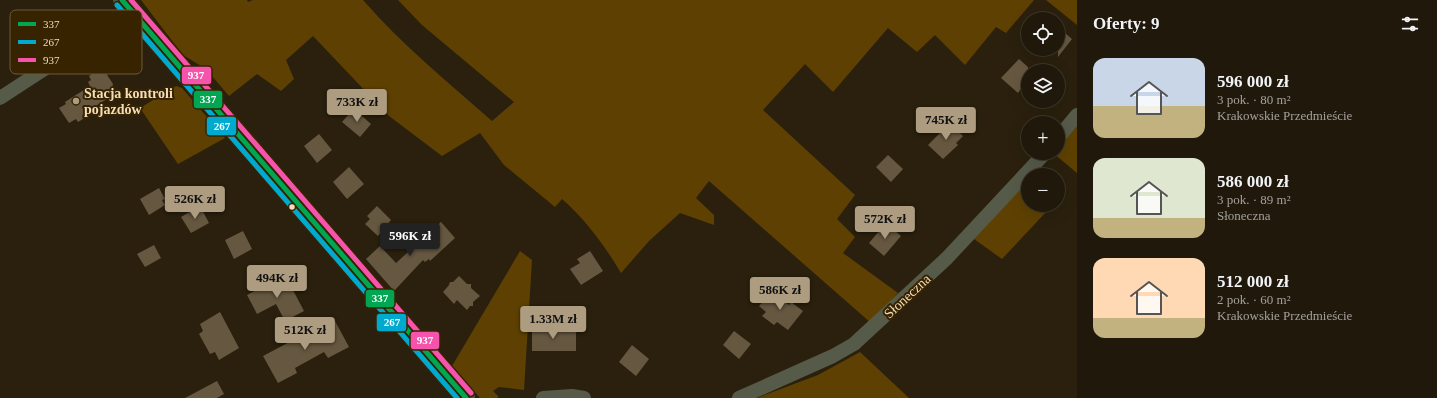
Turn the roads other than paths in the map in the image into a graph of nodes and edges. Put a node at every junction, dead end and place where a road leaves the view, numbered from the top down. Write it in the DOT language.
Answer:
graph roads {
  1 [pos="142,23"];
  2 [pos="33,74"];
  3 [pos="0,98"];
  4 [pos="1077,115"];
  5 [pos="1065,130"];
  6 [pos="1038,160"];
  7 [pos="466,398"];
  8 [pos="543,398"];
  9 [pos="584,398"];
  10 [pos="740,398"];
  1 -- 7 [label="main road"];
  2 -- 3 [label="street"];
  4 -- 5 [label="street"];
  6 -- 10 [label="street, Słoneczna"];
  8 -- 9 [label="street"];
}
